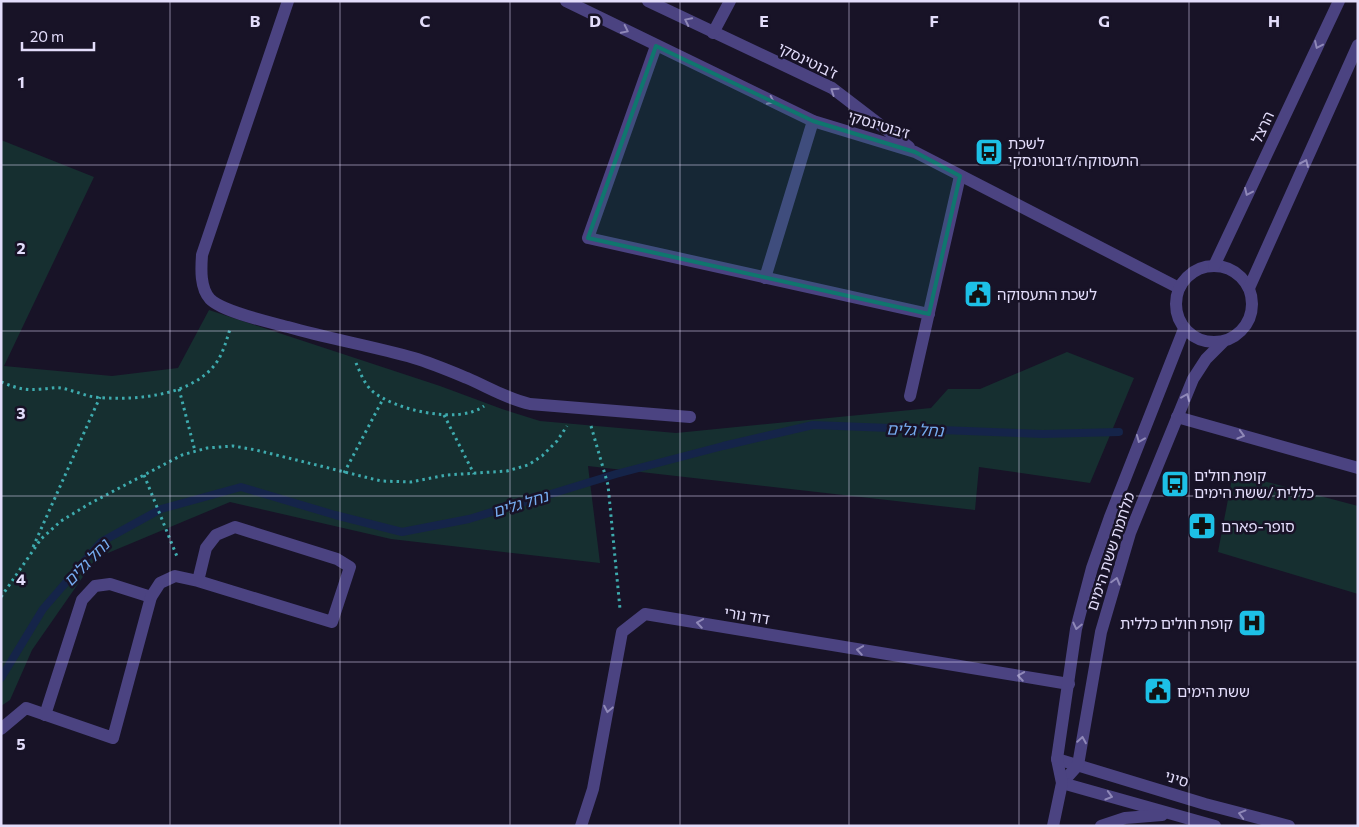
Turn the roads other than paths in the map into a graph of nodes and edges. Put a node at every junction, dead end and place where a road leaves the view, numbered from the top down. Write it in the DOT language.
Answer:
graph roads {
  1 [pos="288,1"];
  2 [pos="566,1"];
  3 [pos="648,1"];
  4 [pos="730,1"];
  5 [pos="1338,1"];
  6 [pos="713,33"];
  7 [pos="1358,45"];
  8 [pos="656,46"];
  9 [pos="814,121"];
  10 [pos="915,152"];
  11 [pos="960,176"];
  12 [pos="1214,266"];
  13 [pos="766,278"];
  14 [pos="1179,288"];
  15 [pos="1249,288"];
  16 [pos="929,314"];
  17 [pos="1184,329"];
  18 [pos="1223,342"];
  19 [pos="910,396"];
  20 [pos="690,417"];
  21 [pos="1177,417"];
  22 [pos="1358,468"];
  23 [pos="192,580"];
  24 [pos="151,597"];
  25 [pos="1069,684"];
  26 [pos="45,714"];
  27 [pos="1,729"];
  28 [pos="1057,759"];
  29 [pos="1078,765"];
  30 [pos="1062,783"];
  31 [pos="1169,814"];
  32 [pos="581,826"];
  33 [pos="1053,826"];
  34 [pos="1101,826"];
  35 [pos="1215,826"];
  36 [pos="1289,826"];
  1 -- 20 [label="street"];
  2 -- 8 [label="street, ז׳בוטינסקי, one-way"];
  6 -- 3 [label="street, ז'בוטינסקי, one-way"];
  4 -- 6 [label="street"];
  5 -- 12 [label="street, הרצל, one-way"];
  10 -- 6 [label="street, ז'בוטינסקי, one-way"];
  15 -- 7 [label="street, one-way"];
  8 -- 9 [label="street, ז׳בוטינסקי, one-way"];
  8 -- 13 [label="street"];
  9 -- 10 [label="street, ז׳בוטינסקי"];
  9 -- 13 [label="street"];
  10 -- 11 [label="street, ז׳בוטינסקי"];
  11 -- 14 [label="street, ז׳בוטינסקי"];
  11 -- 16 [label="street"];
  12 -- 14 [label="street"];
  12 -- 15 [label="street"];
  13 -- 16 [label="street"];
  14 -- 17 [label="street"];
  15 -- 18 [label="street"];
  16 -- 19 [label="street"];
  17 -- 18 [label="street"];
  17 -- 25 [label="street, מלחמת ששת הימים, one-way"];
  21 -- 18 [label="street, מלחמת ששת הימים, one-way"];
  21 -- 22 [label="street, one-way"];
  29 -- 21 [label="street, מלחמת ששת הימים, one-way"];
  23 -- 23 [label="street"];
  23 -- 24 [label="street"];
  24 -- 26 [label="street"];
  24 -- 26 [label="street"];
  25 -- 28 [label="street, מלחמת ששת הימים"];
  25 -- 32 [label="street, דוד נורי, one-way"];
  26 -- 27 [label="street"];
  28 -- 29 [label="street, סיני"];
  28 -- 30 [label="street, מלחמת ששת הימים"];
  29 -- 30 [label="street, מלחמת ששת הימים"];
  36 -- 29 [label="street, סיני, one-way"];
  30 -- 31 [label="street, one-way"];
  30 -- 33 [label="street, מלחמת ששת הימים"];
  31 -- 34 [label="street"];
  31 -- 35 [label="street"];
}
